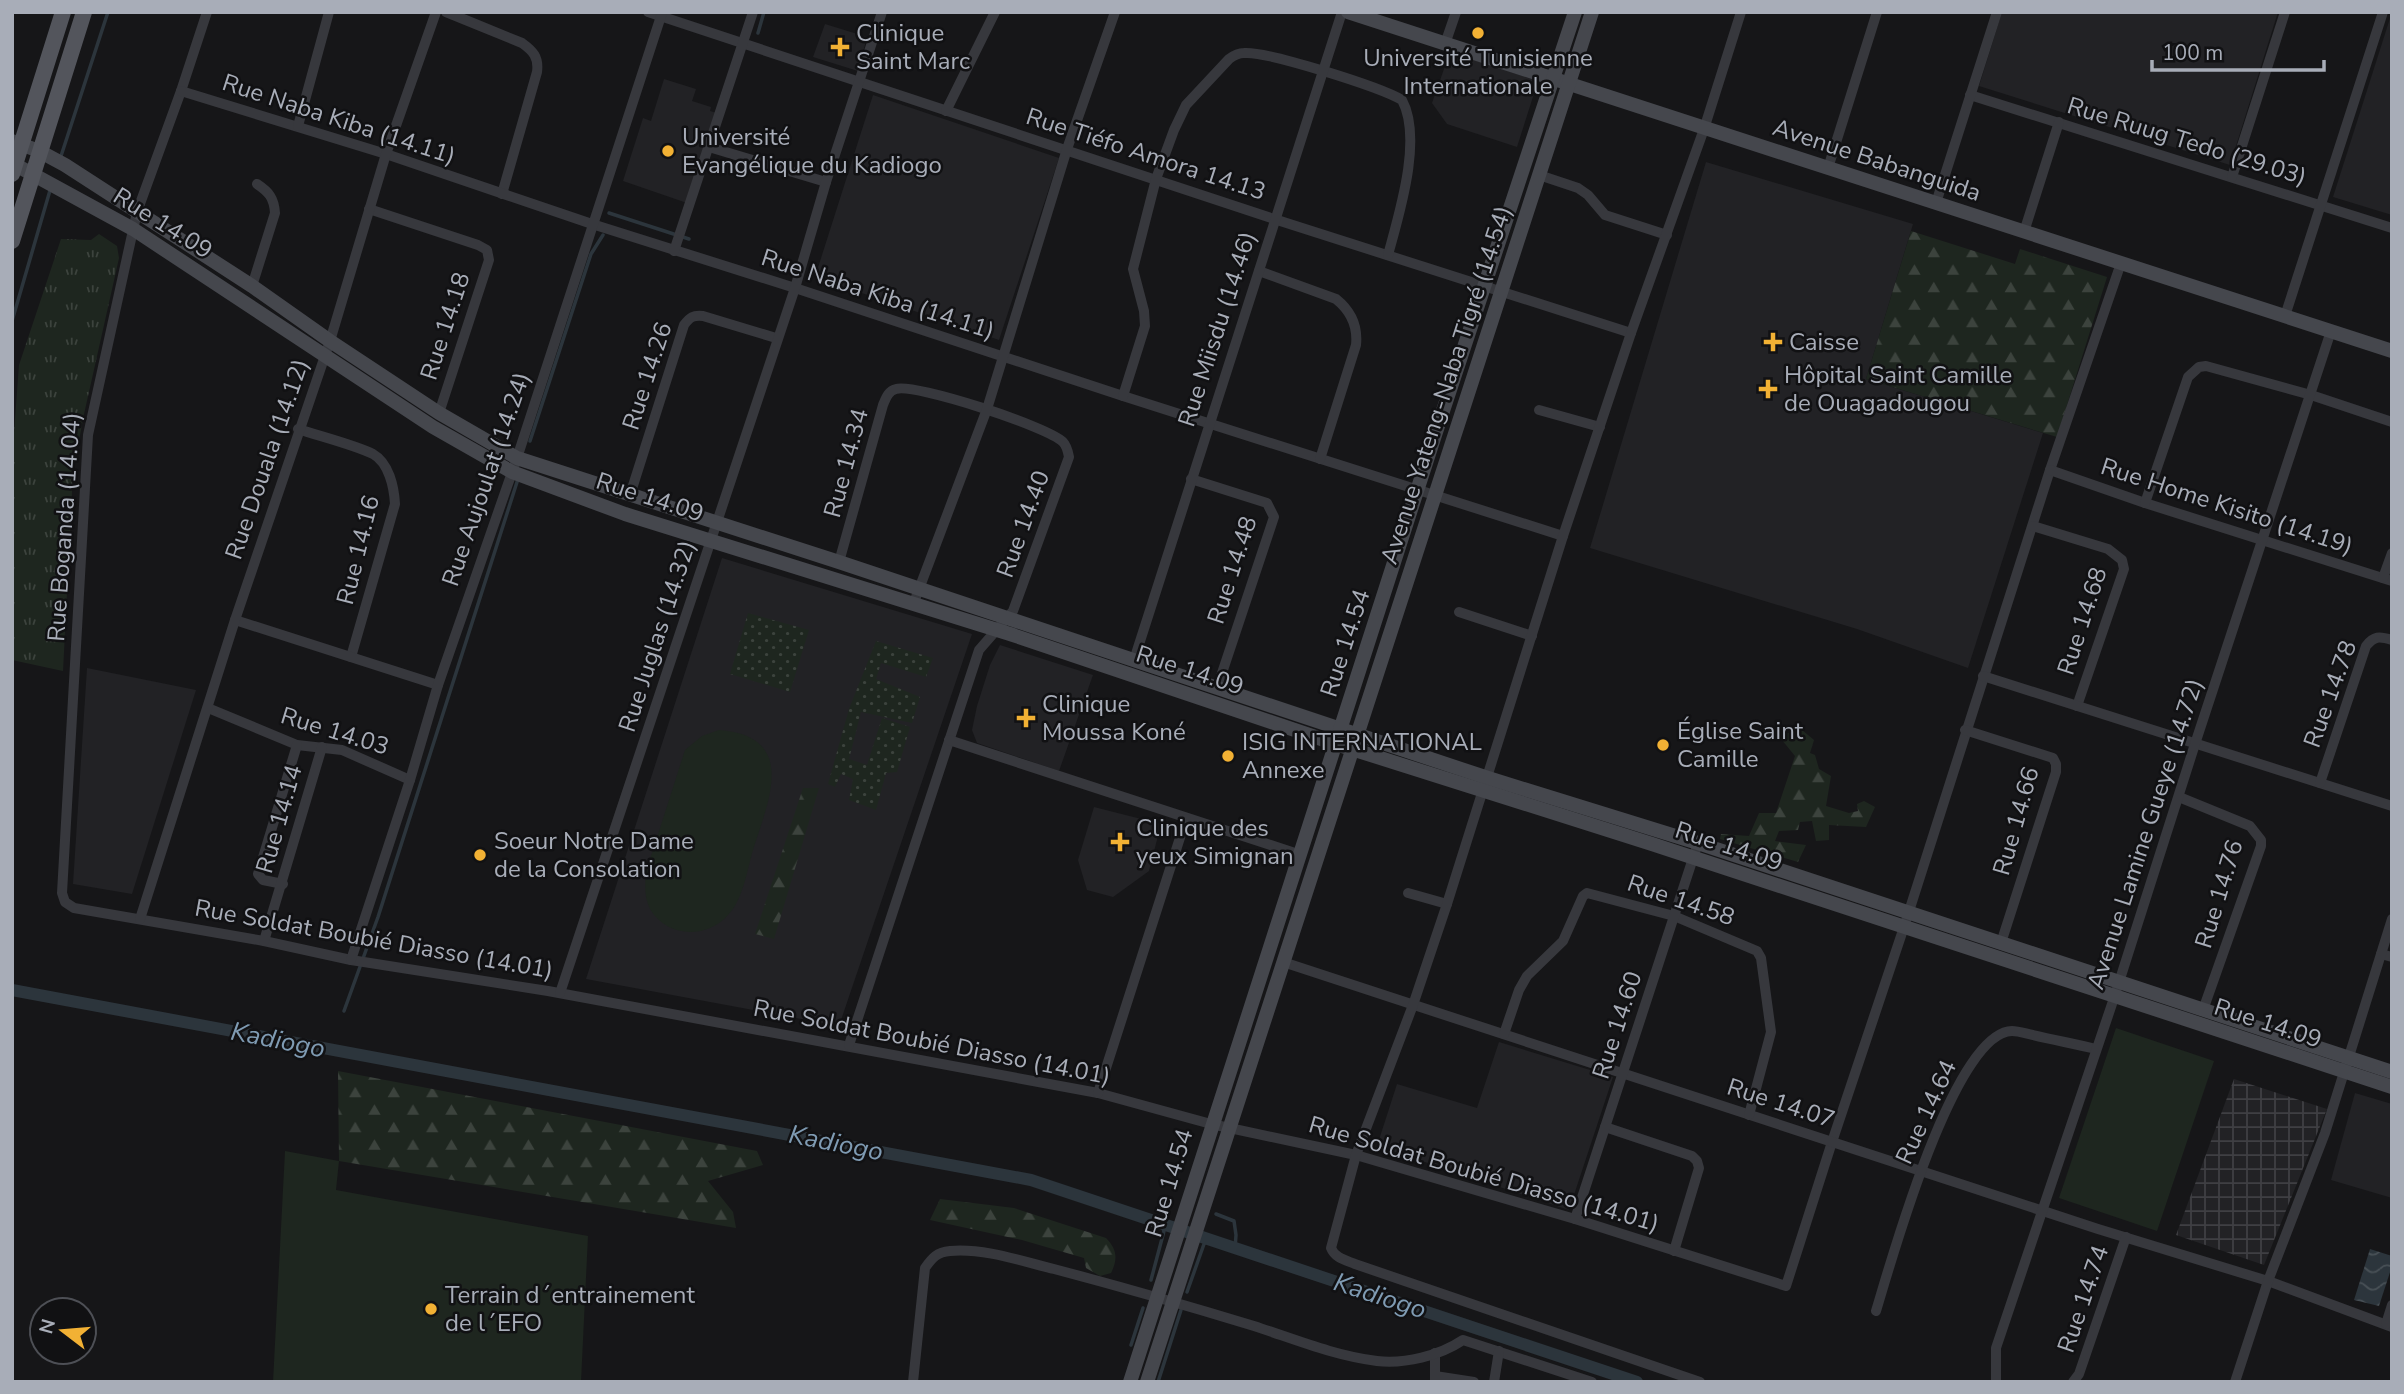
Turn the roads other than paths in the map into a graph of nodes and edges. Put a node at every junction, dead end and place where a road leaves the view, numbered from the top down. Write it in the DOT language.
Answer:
graph roads {
  1 [pos="63,12"];
  2 [pos="84,12"];
  3 [pos="206,12"];
  4 [pos="328,12"];
  5 [pos="436,12"];
  6 [pos="446,12"];
  7 [pos="649,12"];
  8 [pos="753,12"];
  9 [pos="882,12"];
  10 [pos="995,12"];
  11 [pos="1115,12"];
  12 [pos="1342,12"];
  13 [pos="1348,12"];
  14 [pos="1456,12"];
  15 [pos="1575,12"];
  16 [pos="1592,12"];
  17 [pos="1741,12"];
  18 [pos="1877,12"];
  19 [pos="1997,12"];
  20 [pos="2285,12"];
  21 [pos="2383,12"];
  22 [pos="662,14"];
  23 [pos="742,43"];
  24 [pos="1445,44"];
  25 [pos="1323,71"];
  26 [pos="1552,79"];
  27 [pos="859,82"];
  28 [pos="1569,84"];
  29 [pos="181,91"];
  30 [pos="1970,95"];
  31 [pos="946,111"];
  32 [pos="2059,122"];
  33 [pos="298,126"];
  34 [pos="1704,128"];
  35 [pos="17,142"];
  36 [pos="709,147"];
  37 [pos="1067,149"];
  38 [pos="39,151"];
  39 [pos="386,154"];
  40 [pos="13,167"];
  41 [pos="1828,168"];
  42 [pos="32,173"];
  43 [pos="1539,175"];
  44 [pos="2232,177"];
  45 [pos="1156,179"];
  46 [pos="826,182"];
  47 [pos="257,184"];
  48 [pos="502,194"];
  49 [pos="1936,203"];
  50 [pos="2321,205"];
  51 [pos="369,209"];
  52 [pos="137,212"];
  53 [pos="1274,219"];
  54 [pos="593,224"];
  55 [pos="2392,228"];
  56 [pos="133,229"];
  57 [pos="2024,232"];
  58 [pos="1667,234"];
  59 [pos="12,241"];
  60 [pos="674,251"];
  61 [pos="1388,255"];
  62 [pos="2121,263"];
  63 [pos="1259,271"];
  64 [pos="1483,285"];
  65 [pos="252,286"];
  66 [pos="795,288"];
  67 [pos="1500,292"];
  68 [pos="2285,316"];
  69 [pos="2331,331"];
  70 [pos="1631,334"];
  71 [pos="776,338"];
  72 [pos="330,341"];
  73 [pos="2392,351"];
  74 [pos="324,355"];
  75 [pos="1003,358"];
  76 [pos="2311,395"];
  77 [pos="1124,396"];
  78 [pos="987,409"];
  79 [pos="1539,411"];
  80 [pos="439,413"];
  81 [pos="2392,422"];
  82 [pos="1209,424"];
  83 [pos="1600,427"];
  84 [pos="298,429"];
  85 [pos="517,458"];
  86 [pos="1320,459"];
  87 [pos="2050,470"];
  88 [pos="512,472"];
  89 [pos="1191,479"];
  90 [pos="1417,490"];
  91 [pos="631,495"];
  92 [pos="1434,496"];
  93 [pos="2145,503"];
  94 [pos="716,522"];
  95 [pos="2033,526"];
  96 [pos="1563,536"];
  97 [pos="710,541"];
  98 [pos="2263,541"];
  99 [pos="2392,553"];
  100 [pos="839,562"];
  101 [pos="2388,580"];
  102 [pos="918,588"];
  103 [pos="913,605"];
  104 [pos="1459,612"];
  105 [pos="1008,618"];
  106 [pos="235,620"];
  107 [pos="996,630"];
  108 [pos="1532,636"];
  109 [pos="2392,640"];
  110 [pos="351,657"];
  111 [pos="1134,660"];
  112 [pos="1983,676"];
  113 [pos="438,685"];
  114 [pos="1217,688"];
  115 [pos="2077,706"];
  116 [pos="208,708"];
  117 [pos="1341,729"];
  118 [pos="1965,730"];
  119 [pos="1357,734"];
  120 [pos="949,740"];
  121 [pos="1336,744"];
  122 [pos="2194,744"];
  123 [pos="297,745"];
  124 [pos="322,747"];
  125 [pos="1352,749"];
  126 [pos="410,780"];
  127 [pos="2320,783"];
  128 [pos="1486,785"];
  129 [pos="2179,797"];
  130 [pos="2392,806"];
  131 [pos="1186,819"];
  132 [pos="1696,850"];
  133 [pos="1301,855"];
  134 [pos="282,884"];
  135 [pos="62,893"];
  136 [pos="1408,893"];
  137 [pos="1447,904"];
  138 [pos="1674,916"];
  139 [pos="140,919"];
  140 [pos="2392,919"];
  141 [pos="1907,920"];
  142 [pos="264,942"];
  143 [pos="2001,943"];
  144 [pos="2387,956"];
  145 [pos="351,960"];
  146 [pos="1283,962"];
  147 [pos="2119,982"];
  148 [pos="560,993"];
  149 [pos="2114,998"];
  150 [pos="1413,1004"];
  151 [pos="2203,1010"];
  152 [pos="1504,1034"];
  153 [pos="849,1045"];
  154 [pos="2096,1049"];
  155 [pos="2348,1058"];
  156 [pos="1623,1072"];
  157 [pos="2343,1072"];
  158 [pos="2392,1072"];
  159 [pos="2392,1087"];
  160 [pos="1098,1093"];
  161 [pos="1749,1115"];
  162 [pos="1211,1124"];
  163 [pos="1229,1126"];
  164 [pos="1605,1127"];
  165 [pos="1832,1142"];
  166 [pos="1356,1155"];
  167 [pos="1920,1169"];
  168 [pos="2043,1211"];
  169 [pos="1199,1219"];
  170 [pos="1576,1219"];
  171 [pos="2126,1237"];
  172 [pos="1674,1251"];
  173 [pos="2268,1281"];
  174 [pos="1166,1298"];
  175 [pos="2392,1306"];
  176 [pos="1876,1311"];
  177 [pos="2389,1326"];
  178 [pos="1499,1351"];
  179 [pos="1435,1353"];
  180 [pos="2076,1378"];
  181 [pos="1435,1379"];
  182 [pos="913,1382"];
  183 [pos="1130,1382"];
  184 [pos="1147,1382"];
  185 [pos="1474,1382"];
  186 [pos="1494,1382"];
  187 [pos="1592,1382"];
  188 [pos="1700,1382"];
  189 [pos="1996,1382"];
  190 [pos="2235,1382"];
  1 -- 35 [label="main road"];
  2 -- 38 [label="main road"];
  3 -- 29 [label="street, Rue Boganda (14.04)"];
  4 -- 33 [label="street"];
  5 -- 39 [label="street, Rue Douala (14.12)"];
  6 -- 48 [label="street"];
  7 -- 22 [label="street, Rue Tiéfo Amora 14.13"];
  8 -- 23 [label="street"];
  9 -- 27 [label="street, Rue Juglas (14.32)"];
  10 -- 31 [label="street"];
  11 -- 37 [label="street"];
  12 -- 25 [label="street, Rue Miisdu (14.46)"];
  13 -- 24 [label="street, Avenue Babanguida"];
  14 -- 24 [label="street"];
  15 -- 26 [label="street, Rue 14.54"];
  16 -- 28 [label="street, Avenue Yateng-Naba Tigré (14.54)"];
  17 -- 34 [label="street"];
  18 -- 41 [label="street"];
  19 -- 30 [label="street"];
  20 -- 44 [label="street"];
  21 -- 50 [label="street"];
  22 -- 23 [label="street, Rue Tiéfo Amora 14.13"];
  22 -- 54 [label="street, Rue Aujoulat (14.24)"];
  23 -- 27 [label="street, Rue Tiéfo Amora 14.13"];
  23 -- 36 [label="street"];
  24 -- 26 [label="street, Avenue Babanguida"];
  25 -- 45 [label="street"];
  25 -- 53 [label="street, Rue Miisdu (14.46)"];
  25 -- 61 [label="street"];
  26 -- 28 [label="street, Avenue Babanguida"];
  26 -- 64 [label="street, Rue 14.54"];
  27 -- 31 [label="street, Rue Tiéfo Amora 14.13"];
  27 -- 46 [label="street, Rue Juglas (14.32)"];
  28 -- 34 [label="street, Avenue Babanguida"];
  28 -- 43 [label="street, Avenue Yateng-Naba Tigré (14.54)"];
  29 -- 33 [label="street, Rue Naba Kiba (14.11)"];
  29 -- 52 [label="street, Rue Boganda (14.04)"];
  30 -- 32 [label="street, Rue Ruug Tedo (29.03)"];
  30 -- 49 [label="street"];
  31 -- 37 [label="street, Rue Tiéfo Amora 14.13"];
  32 -- 44 [label="street, Rue Ruug Tedo (29.03)"];
  32 -- 57 [label="street"];
  33 -- 39 [label="street, Rue Naba Kiba (14.11)"];
  34 -- 41 [label="street, Avenue Babanguida"];
  34 -- 58 [label="street"];
  35 -- 38 [label="street, Rue 14.09"];
  35 -- 40 [label="main road"];
  36 -- 46 [label="street"];
  36 -- 60 [label="street"];
  37 -- 45 [label="street, Rue Tiéfo Amora 14.13"];
  37 -- 75 [label="street"];
  38 -- 42 [label="main road"];
  38 -- 52 [label="street, Rue 14.09"];
  39 -- 48 [label="street, Rue Naba Kiba (14.11)"];
  39 -- 51 [label="street, Rue Douala (14.12)"];
  40 -- 42 [label="street, Rue 14.09"];
  41 -- 49 [label="street, Avenue Babanguida"];
  42 -- 56 [label="street, Rue 14.09"];
  42 -- 59 [label="main road"];
  43 -- 58 [label="street"];
  43 -- 67 [label="street, Avenue Yateng-Naba Tigré (14.54)"];
  44 -- 50 [label="street, Rue Ruug Tedo (29.03)"];
  45 -- 53 [label="street, Rue Tiéfo Amora 14.13"];
  45 -- 77 [label="street"];
  46 -- 66 [label="street, Rue Juglas (14.32)"];
  47 -- 65 [label="street"];
  48 -- 54 [label="street, Rue Naba Kiba (14.11)"];
  49 -- 57 [label="street, Avenue Babanguida"];
  50 -- 55 [label="street, Rue Ruug Tedo (29.03)"];
  50 -- 68 [label="street"];
  51 -- 72 [label="street, Rue Douala (14.12)"];
  51 -- 80 [label="street, Rue 14.18"];
  52 -- 56 [label="street, Rue Boganda (14.04)"];
  52 -- 65 [label="street, Rue 14.09"];
  53 -- 61 [label="street, Rue Tiéfo Amora 14.13"];
  53 -- 63 [label="street, Rue Miisdu (14.46)"];
  54 -- 60 [label="street, Rue Naba Kiba (14.11)"];
  54 -- 85 [label="street, Rue Aujoulat (14.24)"];
  56 -- 74 [label="street, Rue 14.09"];
  56 -- 135 [label="street, Rue Boganda (14.04)"];
  57 -- 62 [label="street, Avenue Babanguida"];
  58 -- 70 [label="street"];
  60 -- 66 [label="street, Rue Naba Kiba (14.11)"];
  61 -- 64 [label="street, Rue Tiéfo Amora 14.13"];
  62 -- 68 [label="street, Avenue Babanguida"];
  62 -- 87 [label="street"];
  63 -- 82 [label="street, Rue Miisdu (14.46)"];
  63 -- 86 [label="street"];
  64 -- 67 [label="street, Rue Tiéfo Amora 14.13"];
  64 -- 90 [label="street, Rue 14.54"];
  65 -- 72 [label="street, Rue 14.09"];
  66 -- 71 [label="street, Rue Juglas (14.32)"];
  66 -- 75 [label="street, Rue Naba Kiba (14.11)"];
  67 -- 70 [label="street, Rue Tiéfo Amora 14.13"];
  67 -- 92 [label="street, Avenue Yateng-Naba Tigré (14.54)"];
  68 -- 69 [label="street, Avenue Babanguida"];
  69 -- 73 [label="street, Avenue Babanguida"];
  69 -- 76 [label="street, Avenue Lamine Gueye (14.72)"];
  70 -- 83 [label="street"];
  71 -- 91 [label="street, Rue 14.26"];
  71 -- 94 [label="street, Rue Juglas (14.32)"];
  72 -- 74 [label="street, Rue Douala (14.12)"];
  72 -- 80 [label="street, Rue 14.09"];
  74 -- 84 [label="street, Rue Douala (14.12)"];
  74 -- 88 [label="street, Rue 14.09"];
  75 -- 77 [label="street, Rue Naba Kiba (14.11)"];
  75 -- 78 [label="street"];
  76 -- 81 [label="street"];
  76 -- 93 [label="street"];
  76 -- 98 [label="street, Avenue Lamine Gueye (14.72)"];
  77 -- 82 [label="street, Rue Naba Kiba (14.11)"];
  78 -- 100 [label="street, Rue 14.34"];
  78 -- 102 [label="street"];
  78 -- 105 [label="street, Rue 14.40"];
  79 -- 83 [label="street"];
  80 -- 85 [label="street, Rue 14.09"];
  82 -- 86 [label="street, Rue Naba Kiba (14.11)"];
  82 -- 89 [label="street, Rue Miisdu (14.46)"];
  83 -- 96 [label="street"];
  84 -- 106 [label="street, Rue Douala (14.12)"];
  84 -- 110 [label="street, Rue 14.16"];
  85 -- 88 [label="street, Rue Aujoulat (14.24)"];
  85 -- 91 [label="street, Rue 14.09"];
  86 -- 90 [label="street, Rue Naba Kiba (14.11)"];
  87 -- 93 [label="street, Rue Home Kisito (14.19)"];
  87 -- 95 [label="street"];
  88 -- 97 [label="street, Rue 14.09"];
  88 -- 113 [label="street, Rue Aujoulat (14.24)"];
  89 -- 111 [label="street, Rue Miisdu (14.46)"];
  89 -- 114 [label="street, Rue 14.48"];
  90 -- 92 [label="street, Rue Naba Kiba (14.11)"];
  90 -- 117 [label="street, Rue 14.54"];
  91 -- 94 [label="street, Rue 14.09"];
  92 -- 96 [label="street, Rue Naba Kiba (14.11)"];
  92 -- 119 [label="street, Avenue Yateng-Naba Tigré (14.54)"];
  93 -- 98 [label="street, Rue Home Kisito (14.19)"];
  94 -- 97 [label="street, Rue Juglas (14.32)"];
  94 -- 100 [label="street, Rue 14.09"];
  95 -- 112 [label="street"];
  95 -- 115 [label="street, Rue 14.68"];
  96 -- 108 [label="street"];
  97 -- 103 [label="street, Rue 14.09"];
  97 -- 148 [label="street, Rue Juglas (14.32)"];
  98 -- 101 [label="street, Rue Home Kisito (14.19)"];
  98 -- 122 [label="street, Avenue Lamine Gueye (14.72)"];
  99 -- 101 [label="street"];
  100 -- 102 [label="street, Rue 14.09"];
  102 -- 103 [label="street"];
  102 -- 105 [label="street, Rue 14.09"];
  103 -- 107 [label="street, Rue 14.09"];
  104 -- 108 [label="street"];
  105 -- 107 [label="street"];
  105 -- 111 [label="street, Rue 14.09"];
  106 -- 110 [label="street"];
  106 -- 116 [label="street, Rue Douala (14.12)"];
  107 -- 120 [label="street"];
  107 -- 121 [label="street, Rue 14.09"];
  108 -- 128 [label="street"];
  109 -- 127 [label="street, Rue 14.78"];
  110 -- 113 [label="street"];
  111 -- 114 [label="street, Rue 14.09"];
  112 -- 115 [label="street"];
  112 -- 118 [label="street"];
  113 -- 126 [label="street, Rue Aujoulat (14.24)"];
  114 -- 117 [label="street, Rue 14.09"];
  115 -- 122 [label="street"];
  116 -- 123 [label="street, Rue 14.03"];
  116 -- 139 [label="street, Rue Douala (14.12)"];
  117 -- 119 [label="street, Rue 14.09"];
  117 -- 121 [label="street, Rue 14.54"];
  118 -- 141 [label="street"];
  118 -- 143 [label="street, Rue 14.66"];
  119 -- 125 [label="street, Avenue Yateng-Naba Tigré (14.54)"];
  119 -- 128 [label="street, Rue 14.09"];
  120 -- 131 [label="street"];
  120 -- 153 [label="street"];
  121 -- 125 [label="street, Rue 14.09"];
  121 -- 133 [label="street, Rue 14.54"];
  122 -- 127 [label="street"];
  122 -- 129 [label="street, Avenue Lamine Gueye (14.72)"];
  123 -- 124 [label="street, Rue 14.03"];
  123 -- 134 [label="street"];
  124 -- 126 [label="street, Rue 14.03"];
  124 -- 134 [label="street, Rue 14.14"];
  125 -- 128 [label="street, Rue 14.09"];
  125 -- 146 [label="street, Avenue Yateng-Naba Tigré (14.54)"];
  126 -- 145 [label="street, Rue Aujoulat (14.24)"];
  127 -- 130 [label="street"];
  128 -- 132 [label="street, Rue 14.09"];
  128 -- 137 [label="street"];
  129 -- 147 [label="street, Avenue Lamine Gueye (14.72)"];
  129 -- 151 [label="street, Rue 14.76"];
  131 -- 133 [label="street"];
  131 -- 160 [label="street"];
  132 -- 138 [label="street, Rue 14.60"];
  132 -- 141 [label="street, Rue 14.09"];
  133 -- 162 [label="street, Rue 14.54"];
  134 -- 142 [label="street, Rue 14.14"];
  135 -- 139 [label="street, Rue Soldat Boubié Diasso (14.01)"];
  136 -- 137 [label="street"];
  137 -- 150 [label="street"];
  138 -- 152 [label="street, Rue 14.58"];
  138 -- 156 [label="street, Rue 14.60"];
  138 -- 161 [label="street, Rue 14.58"];
  139 -- 142 [label="street, Rue Soldat Boubié Diasso (14.01)"];
  140 -- 144 [label="street"];
  141 -- 143 [label="street, Rue 14.09"];
  141 -- 149 [label="street, Rue 14.09"];
  141 -- 165 [label="street"];
  142 -- 145 [label="street, Rue Soldat Boubié Diasso (14.01)"];
  143 -- 147 [label="street, Rue 14.09"];
  144 -- 155 [label="street"];
  145 -- 148 [label="street, Rue Soldat Boubié Diasso (14.01)"];
  146 -- 150 [label="street, Rue 14.07"];
  146 -- 163 [label="street, Avenue Yateng-Naba Tigré (14.54)"];
  147 -- 149 [label="street, Avenue Lamine Gueye (14.72)"];
  147 -- 151 [label="street, Rue 14.09"];
  148 -- 153 [label="street, Rue Soldat Boubié Diasso (14.01)"];
  149 -- 154 [label="street, Avenue Lamine Gueye (14.72)"];
  149 -- 157 [label="street, Rue 14.09"];
  150 -- 152 [label="street, Rue 14.07"];
  150 -- 166 [label="street"];
  151 -- 155 [label="street, Rue 14.09"];
  152 -- 156 [label="street, Rue 14.07"];
  153 -- 160 [label="street, Rue Soldat Boubié Diasso (14.01)"];
  154 -- 167 [label="street, Rue 14.64"];
  154 -- 168 [label="street, Avenue Lamine Gueye (14.72)"];
  155 -- 157 [label="street"];
  155 -- 158 [label="street, Rue 14.09"];
  156 -- 161 [label="street, Rue 14.07"];
  156 -- 164 [label="street, Rue 14.60"];
  157 -- 159 [label="street, Rue 14.09"];
  157 -- 173 [label="street"];
  160 -- 162 [label="street, Rue Soldat Boubié Diasso (14.01)"];
  161 -- 165 [label="street, Rue 14.07"];
  162 -- 163 [label="street, Rue Soldat Boubié Diasso (14.01)"];
  162 -- 174 [label="street, Rue 14.54"];
  163 -- 166 [label="street, Rue Soldat Boubié Diasso (14.01)"];
  163 -- 169 [label="street, Avenue Yateng-Naba Tigré (14.54)"];
  164 -- 170 [label="street, Rue 14.60"];
  164 -- 172 [label="street"];
  165 -- 167 [label="street, Rue 14.07"];
  165 -- 172 [label="street, Rue Soldat Boubié Diasso (14.01)"];
  166 -- 170 [label="street, Rue Soldat Boubié Diasso (14.01)"];
  166 -- 188 [label="street"];
  167 -- 168 [label="street, Rue 14.07"];
  167 -- 176 [label="street, Rue 14.64"];
  168 -- 171 [label="street, Rue 14.07"];
  168 -- 189 [label="street, Avenue Lamine Gueye (14.72)"];
  169 -- 174 [label="street, Rue 14.54"];
  170 -- 172 [label="street, Rue Soldat Boubié Diasso (14.01)"];
  171 -- 173 [label="street, Rue 14.07"];
  171 -- 180 [label="street, Rue 14.74"];
  173 -- 177 [label="street, Rue 14.07"];
  173 -- 190 [label="street"];
  174 -- 179 [label="street"];
  174 -- 182 [label="street"];
  174 -- 183 [label="street, Rue 14.54"];
  174 -- 184 [label="street, Rue 14.54"];
  175 -- 177 [label="street"];
  178 -- 179 [label="street"];
  178 -- 186 [label="street"];
  178 -- 187 [label="street"];
  179 -- 181 [label="street"];
  181 -- 185 [label="street"];
}
